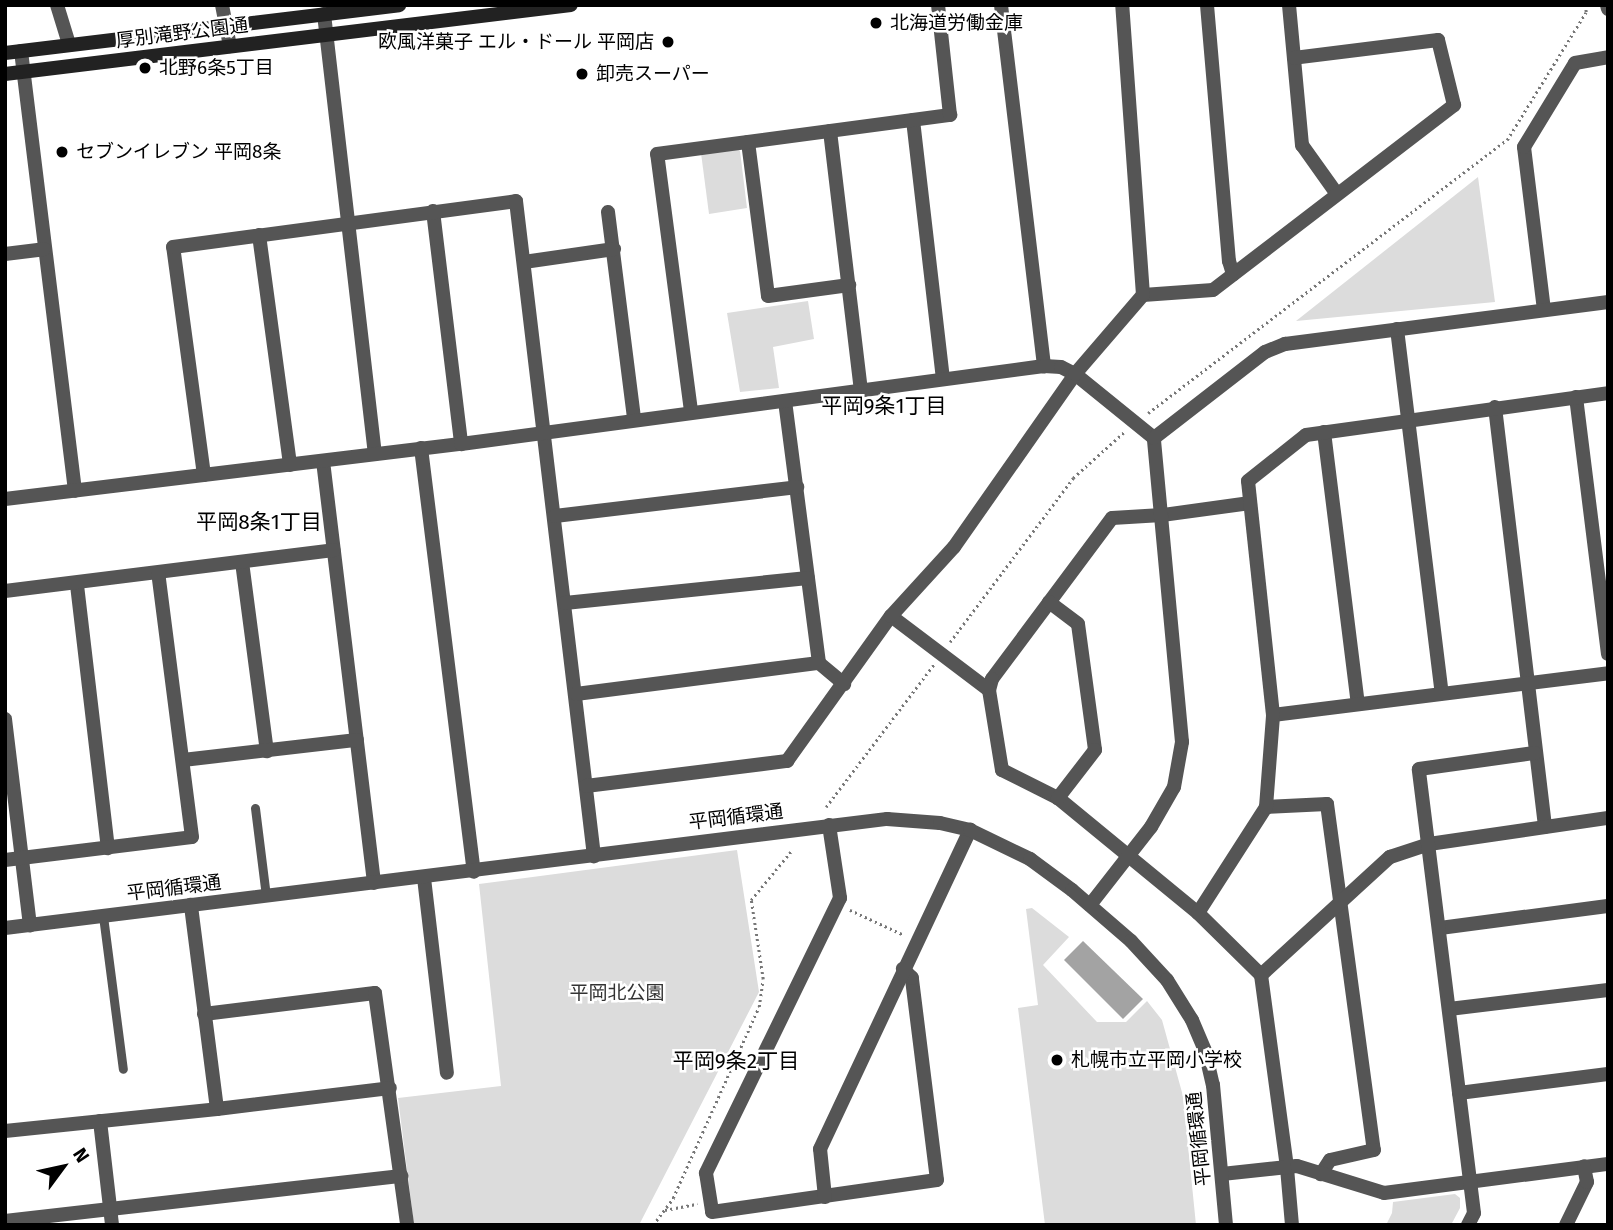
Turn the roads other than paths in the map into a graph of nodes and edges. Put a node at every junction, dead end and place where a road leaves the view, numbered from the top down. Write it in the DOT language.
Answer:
graph roads {
  1 [pos="57,5"];
  2 [pos="222,5"];
  3 [pos="399,5"];
  4 [pos="571,5"];
  5 [pos="938,5"];
  6 [pos="1001,5"];
  7 [pos="1122,5"];
  8 [pos="1207,5"];
  9 [pos="1289,5"];
  10 [pos="324,14"];
  11 [pos="228,25"];
  12 [pos="326,36"];
  13 [pos="69,44"];
  14 [pos="230,46"];
  15 [pos="21,51"];
  16 [pos="5,53"];
  17 [pos="1608,57"];
  18 [pos="1294,58"];
  19 [pos="23,72"];
  20 [pos="5,74"];
  21 [pos="913,121"];
  22 [pos="830,131"];
  23 [pos="748,142"];
  24 [pos="1337,194"];
  25 [pos="433,211"];
  26 [pos="608,212"];
  27 [pos="348,225"];
  28 [pos="259,234"];
  29 [pos="44,249"];
  30 [pos="614,249"];
  31 [pos="5,254"];
  32 [pos="524,261"];
  33 [pos="1233,274"];
  34 [pos="849,285"];
  35 [pos="1143,295"];
  36 [pos="1608,302"];
  37 [pos="1544,310"];
  38 [pos="1397,329"];
  39 [pos="1044,366"];
  40 [pos="1075,374"];
  41 [pos="943,378"];
  42 [pos="861,390"];
  43 [pos="1608,393"];
  44 [pos="1576,397"];
  45 [pos="785,401"];
  46 [pos="1495,407"];
  47 [pos="691,411"];
  48 [pos="634,419"];
  49 [pos="1408,420"];
  50 [pos="543,432"];
  51 [pos="1324,432"];
  52 [pos="1154,438"];
  53 [pos="461,444"];
  54 [pos="421,448"];
  55 [pos="375,454"];
  56 [pos="323,461"];
  57 [pos="290,465"];
  58 [pos="204,475"];
  59 [pos="797,487"];
  60 [pos="75,491"];
  61 [pos="5,499"];
  62 [pos="1250,503"];
  63 [pos="555,516"];
  64 [pos="1162,516"];
  65 [pos="333,550"];
  66 [pos="242,562"];
  67 [pos="158,573"];
  68 [pos="808,578"];
  69 [pos="77,584"];
  70 [pos="5,591"];
  71 [pos="1048,602"];
  72 [pos="565,603"];
  73 [pos="891,616"];
  74 [pos="1608,654"];
  75 [pos="819,663"];
  76 [pos="1608,673"];
  77 [pos="1526,682"];
  78 [pos="844,684"];
  79 [pos="989,690"];
  80 [pos="1442,692"];
  81 [pos="576,694"];
  82 [pos="1358,704"];
  83 [pos="1273,715"];
  84 [pos="5,719"];
  85 [pos="357,740"];
  86 [pos="267,751"];
  87 [pos="1535,753"];
  88 [pos="183,760"];
  89 [pos="586,786"];
  90 [pos="1058,798"];
  91 [pos="1266,807"];
  92 [pos="255,808"];
  93 [pos="1608,818"];
  94 [pos="829,825"];
  95 [pos="1545,827"];
  96 [pos="970,830"];
  97 [pos="1429,844"];
  98 [pos="108,848"];
  99 [pos="594,856"];
  100 [pos="1128,856"];
  101 [pos="23,858"];
  102 [pos="5,860"];
  103 [pos="474,872"];
  104 [pos="424,878"];
  105 [pos="374,883"];
  106 [pos="266,896"];
  107 [pos="1341,902"];
  108 [pos="191,905"];
  109 [pos="1090,905"];
  110 [pos="1608,906"];
  111 [pos="1198,913"];
  112 [pos="103,916"];
  113 [pos="30,925"];
  114 [pos="5,928"];
  115 [pos="1440,928"];
  116 [pos="903,969"];
  117 [pos="1261,975"];
  118 [pos="1608,989"];
  119 [pos="1449,1009"];
  120 [pos="204,1014"];
  121 [pos="123,1069"];
  122 [pos="447,1073"];
  123 [pos="1608,1074"];
  124 [pos="390,1088"];
  125 [pos="1459,1093"];
  126 [pos="217,1109"];
  127 [pos="100,1121"];
  128 [pos="5,1131"];
  129 [pos="1608,1164"];
  130 [pos="1584,1166"];
  131 [pos="1287,1168"];
  132 [pos="1222,1174"];
  133 [pos="1321,1174"];
  134 [pos="401,1177"];
  135 [pos="1469,1181"];
  136 [pos="825,1197"];
  137 [pos="111,1210"];
  138 [pos="5,1221"];
  139 [pos="112,1225"];
  140 [pos="407,1225"];
  141 [pos="1226,1225"];
  142 [pos="1292,1225"];
  143 [pos="1468,1225"];
  144 [pos="1566,1225"];
  1 -- 13 [label="street"];
  2 -- 11 [label="street"];
  3 -- 10 [label="main road, 厚別滝野公園通"];
  4 -- 12 [label="main road, 厚別滝野公園通"];
  5 -- 21 [label="street"];
  6 -- 39 [label="street"];
  7 -- 35 [label="street"];
  8 -- 33 [label="street"];
  9 -- 18 [label="street"];
  10 -- 11 [label="main road, 厚別滝野公園通"];
  10 -- 12 [label="street"];
  11 -- 13 [label="main road, 厚別滝野公園通"];
  11 -- 14 [label="street"];
  12 -- 14 [label="main road, 厚別滝野公園通"];
  12 -- 27 [label="street"];
  13 -- 15 [label="main road, 厚別滝野公園通"];
  14 -- 19 [label="main road, 厚別滝野公園通"];
  15 -- 16 [label="main road, 厚別滝野公園通"];
  15 -- 19 [label="street"];
  17 -- 37 [label="street"];
  18 -- 24 [label="street"];
  18 -- 24 [label="street"];
  19 -- 20 [label="main road, 厚別滝野公園通"];
  19 -- 29 [label="street"];
  21 -- 22 [label="street"];
  21 -- 41 [label="street"];
  22 -- 23 [label="street"];
  22 -- 34 [label="street"];
  23 -- 34 [label="street"];
  23 -- 47 [label="street"];
  24 -- 33 [label="street"];
  25 -- 27 [label="street"];
  25 -- 32 [label="street"];
  25 -- 53 [label="street"];
  26 -- 30 [label="street"];
  27 -- 28 [label="street"];
  27 -- 55 [label="street"];
  28 -- 57 [label="street"];
  28 -- 58 [label="street"];
  29 -- 31 [label="street"];
  29 -- 60 [label="street"];
  30 -- 32 [label="street"];
  30 -- 48 [label="street"];
  32 -- 50 [label="street"];
  33 -- 35 [label="street"];
  34 -- 42 [label="street"];
  35 -- 40 [label="street"];
  36 -- 37 [label="street"];
  37 -- 38 [label="street"];
  38 -- 49 [label="street"];
  38 -- 52 [label="street"];
  39 -- 40 [label="street"];
  39 -- 41 [label="street"];
  40 -- 52 [label="street"];
  40 -- 73 [label="street"];
  41 -- 42 [label="street"];
  42 -- 45 [label="street"];
  43 -- 44 [label="street"];
  44 -- 46 [label="street"];
  44 -- 74 [label="street"];
  45 -- 47 [label="street"];
  45 -- 59 [label="street"];
  46 -- 49 [label="street"];
  46 -- 77 [label="street"];
  47 -- 48 [label="street"];
  48 -- 50 [label="street"];
  49 -- 51 [label="street"];
  49 -- 80 [label="street"];
  50 -- 53 [label="street"];
  50 -- 63 [label="street"];
  51 -- 62 [label="street"];
  51 -- 82 [label="street"];
  52 -- 64 [label="street"];
  53 -- 54 [label="street"];
  54 -- 55 [label="street"];
  54 -- 103 [label="street"];
  55 -- 56 [label="street"];
  56 -- 57 [label="street"];
  56 -- 65 [label="street"];
  57 -- 58 [label="street"];
  58 -- 60 [label="street"];
  59 -- 63 [label="street"];
  59 -- 68 [label="street"];
  60 -- 61 [label="street"];
  62 -- 64 [label="street"];
  62 -- 83 [label="street"];
  63 -- 72 [label="street"];
  64 -- 71 [label="street"];
  64 -- 100 [label="street"];
  65 -- 66 [label="street"];
  65 -- 85 [label="street"];
  66 -- 67 [label="street"];
  66 -- 86 [label="street"];
  67 -- 69 [label="street"];
  67 -- 88 [label="street"];
  68 -- 72 [label="street"];
  68 -- 75 [label="street"];
  69 -- 70 [label="street"];
  69 -- 98 [label="street"];
  71 -- 79 [label="street"];
  71 -- 90 [label="street"];
  72 -- 81 [label="street"];
  73 -- 78 [label="street"];
  73 -- 79 [label="street"];
  75 -- 78 [label="street"];
  75 -- 81 [label="street"];
  76 -- 77 [label="street"];
  77 -- 80 [label="street"];
  77 -- 87 [label="street"];
  78 -- 89 [label="street"];
  79 -- 90 [label="street"];
  80 -- 82 [label="street"];
  81 -- 89 [label="street"];
  82 -- 83 [label="street"];
  83 -- 91 [label="street"];
  84 -- 101 [label="street"];
  85 -- 86 [label="street"];
  85 -- 105 [label="street"];
  86 -- 88 [label="street"];
  87 -- 95 [label="street"];
  87 -- 97 [label="street"];
  88 -- 98 [label="street"];
  89 -- 99 [label="street"];
  90 -- 100 [label="street"];
  91 -- 107 [label="street"];
  91 -- 111 [label="street"];
  92 -- 106 [label="lane"];
  93 -- 95 [label="street"];
  94 -- 96 [label="street, 平岡循環通"];
  94 -- 99 [label="street, 平岡循環通"];
  94 -- 136 [label="street"];
  95 -- 97 [label="street"];
  96 -- 109 [label="street, 平岡循環通"];
  96 -- 116 [label="street"];
  97 -- 107 [label="street"];
  97 -- 115 [label="street"];
  98 -- 101 [label="street"];
  99 -- 103 [label="street, 平岡循環通"];
  100 -- 109 [label="street"];
  100 -- 111 [label="street"];
  101 -- 102 [label="street"];
  101 -- 113 [label="street"];
  103 -- 104 [label="street, 平岡循環通"];
  104 -- 105 [label="street, 平岡循環通"];
  104 -- 122 [label="street"];
  105 -- 106 [label="street, 平岡循環通"];
  106 -- 108 [label="street, 平岡循環通"];
  107 -- 117 [label="street"];
  107 -- 133 [label="street"];
  108 -- 112 [label="street, 平岡循環通"];
  108 -- 120 [label="street"];
  109 -- 132 [label="street, 平岡循環通"];
  110 -- 115 [label="street"];
  111 -- 117 [label="street"];
  112 -- 113 [label="street, 平岡循環通"];
  112 -- 121 [label="lane"];
  113 -- 114 [label="street, 平岡循環通"];
  115 -- 119 [label="street"];
  116 -- 136 [label="street"];
  116 -- 136 [label="street"];
  117 -- 131 [label="street"];
  118 -- 119 [label="street"];
  119 -- 125 [label="street"];
  120 -- 124 [label="street"];
  120 -- 126 [label="street"];
  123 -- 125 [label="street"];
  124 -- 126 [label="street"];
  124 -- 134 [label="street"];
  125 -- 135 [label="street"];
  126 -- 127 [label="street"];
  127 -- 128 [label="street"];
  127 -- 137 [label="street"];
  129 -- 130 [label="street"];
  130 -- 135 [label="street"];
  130 -- 144 [label="street"];
  131 -- 132 [label="street"];
  131 -- 133 [label="street"];
  131 -- 142 [label="street"];
  132 -- 141 [label="street, 平岡循環通"];
  133 -- 135 [label="street"];
  134 -- 137 [label="street"];
  134 -- 140 [label="street"];
  135 -- 143 [label="street"];
  137 -- 138 [label="street"];
  137 -- 139 [label="street"];
}
